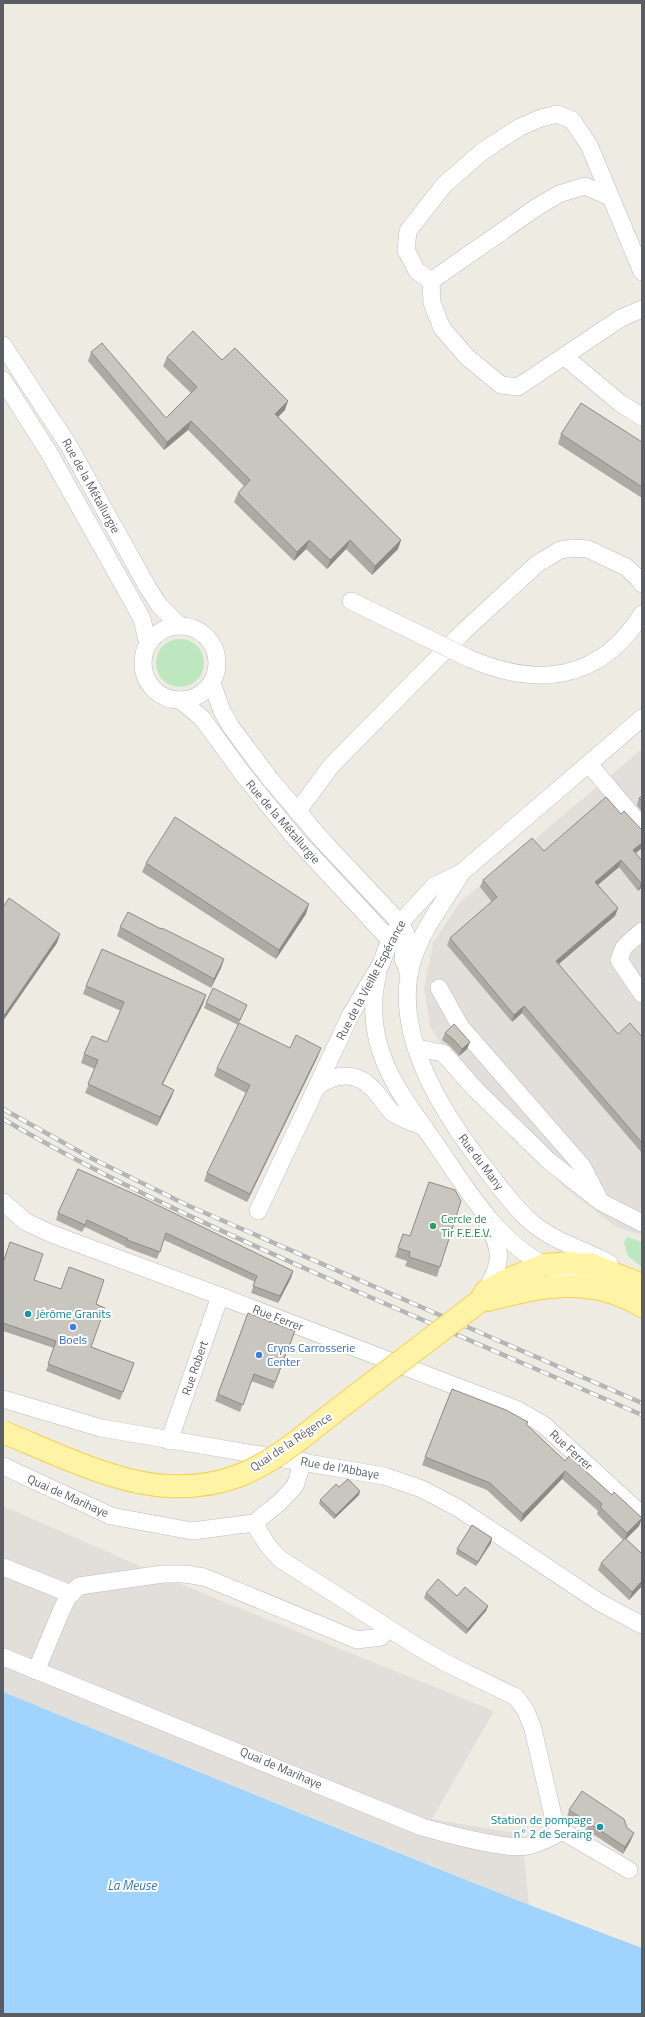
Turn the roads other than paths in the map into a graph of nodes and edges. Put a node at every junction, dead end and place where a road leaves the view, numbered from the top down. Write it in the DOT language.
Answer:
graph roads {
  1 [pos="610,198"];
  2 [pos="642,272"];
  3 [pos="431,281"];
  4 [pos="642,309"];
  5 [pos="3,345"];
  6 [pos="565,357"];
  7 [pos="3,380"];
  8 [pos="642,417"];
  9 [pos="642,584"];
  10 [pos="351,601"];
  11 [pos="642,614"];
  12 [pos="180,626"];
  13 [pos="148,644"];
  14 [pos="212,683"];
  15 [pos="180,700"];
  16 [pos="642,718"];
  17 [pos="589,764"];
  18 [pos="297,812"];
  19 [pos="642,827"];
  20 [pos="461,874"];
  21 [pos="400,923"];
  22 [pos="642,931"];
  23 [pos="390,940"];
  24 [pos="380,964"];
  25 [pos="410,974"];
  26 [pos="439,988"];
  27 [pos="642,994"];
  28 [pos="417,1048"];
  29 [pos="318,1087"];
  30 [pos="424,1127"];
  31 [pos="601,1202"];
  32 [pos="5,1209"];
  33 [pos="258,1210"];
  34 [pos="483,1212"];
  35 [pos="642,1224"];
  36 [pos="545,1265"];
  37 [pos="638,1293"];
  38 [pos="220,1296"];
  39 [pos="483,1296"];
  40 [pos="3,1399"];
  41 [pos="3,1432"];
  42 [pos="169,1441"];
  43 [pos="303,1461"];
  44 [pos="3,1466"];
  45 [pos="642,1515"];
  46 [pos="254,1523"];
  47 [pos="3,1567"];
  48 [pos="72,1594"];
  49 [pos="642,1625"];
  50 [pos="388,1628"];
  51 [pos="3,1657"];
  52 [pos="36,1671"];
  53 [pos="562,1831"];
  54 [pos="629,1870"];
  1 -- 2 [label="street"];
  1 -- 3 [label="street"];
  1 -- 3 [label="street"];
  3 -- 6 [label="street"];
  4 -- 6 [label="street"];
  5 -- 12 [label="street, Rue de la Métallurgie"];
  6 -- 8 [label="street"];
  7 -- 13 [label="street, Rue de la Métallurgie"];
  9 -- 18 [label="street"];
  10 -- 11 [label="street, bridge"];
  12 -- 13 [label="street, Rue de la Métallurgie"];
  12 -- 14 [label="street, Rue de la Métallurgie"];
  13 -- 15 [label="street, Rue de la Métallurgie"];
  14 -- 15 [label="street, Rue de la Métallurgie"];
  14 -- 18 [label="street, Rue de la Métallurgie"];
  15 -- 23 [label="street, Rue de la Métallurgie"];
  16 -- 17 [label="street, Rue de la Vieille Espérance"];
  17 -- 19 [label="street"];
  17 -- 20 [label="street, Rue de la Vieille Espérance"];
  18 -- 21 [label="street, Rue de la Métallurgie"];
  20 -- 21 [label="street, Rue de la Vieille Espérance"];
  20 -- 25 [label="street, Rue de la Vieille Espérance"];
  21 -- 23 [label="street, Rue de la Vieille Espérance"];
  21 -- 25 [label="street"];
  22 -- 27 [label="street"];
  23 -- 24 [label="street, Rue de la Vieille Espérance"];
  24 -- 29 [label="street, Rue de la Vieille Espérance"];
  24 -- 30 [label="street"];
  25 -- 28 [label="street, Rue du Many"];
  26 -- 31 [label="street"];
  28 -- 31 [label="street"];
  28 -- 37 [label="street, Rue du Many"];
  29 -- 30 [label="street"];
  29 -- 33 [label="street, Rue de la Vieille Espérance"];
  30 -- 34 [label="street"];
  31 -- 35 [label="street"];
  32 -- 38 [label="street, Rue Ferrer"];
  34 -- 36 [label="street"];
  34 -- 39 [label="street"];
  36 -- 37 [label="main road"];
  36 -- 39 [label="main road"];
  37 -- 39 [label="main road"];
  38 -- 42 [label="street, Rue Robert"];
  38 -- 45 [label="street, Rue Ferrer"];
  39 -- 41 [label="main road, Quai de la Régence, bridge"];
  40 -- 42 [label="street, Rue de l'Abbaye"];
  42 -- 43 [label="street, Rue de l'Abbaye"];
  43 -- 46 [label="street"];
  43 -- 49 [label="street, Rue de l'Abbaye"];
  44 -- 46 [label="street, Quai de Marihaye"];
  46 -- 50 [label="street"];
  47 -- 48 [label="street"];
  48 -- 50 [label="street"];
  48 -- 52 [label="street"];
  50 -- 53 [label="street"];
  51 -- 52 [label="street, Quai de Marihaye"];
  52 -- 53 [label="street, Quai de Marihaye"];
  53 -- 54 [label="street"];
}
